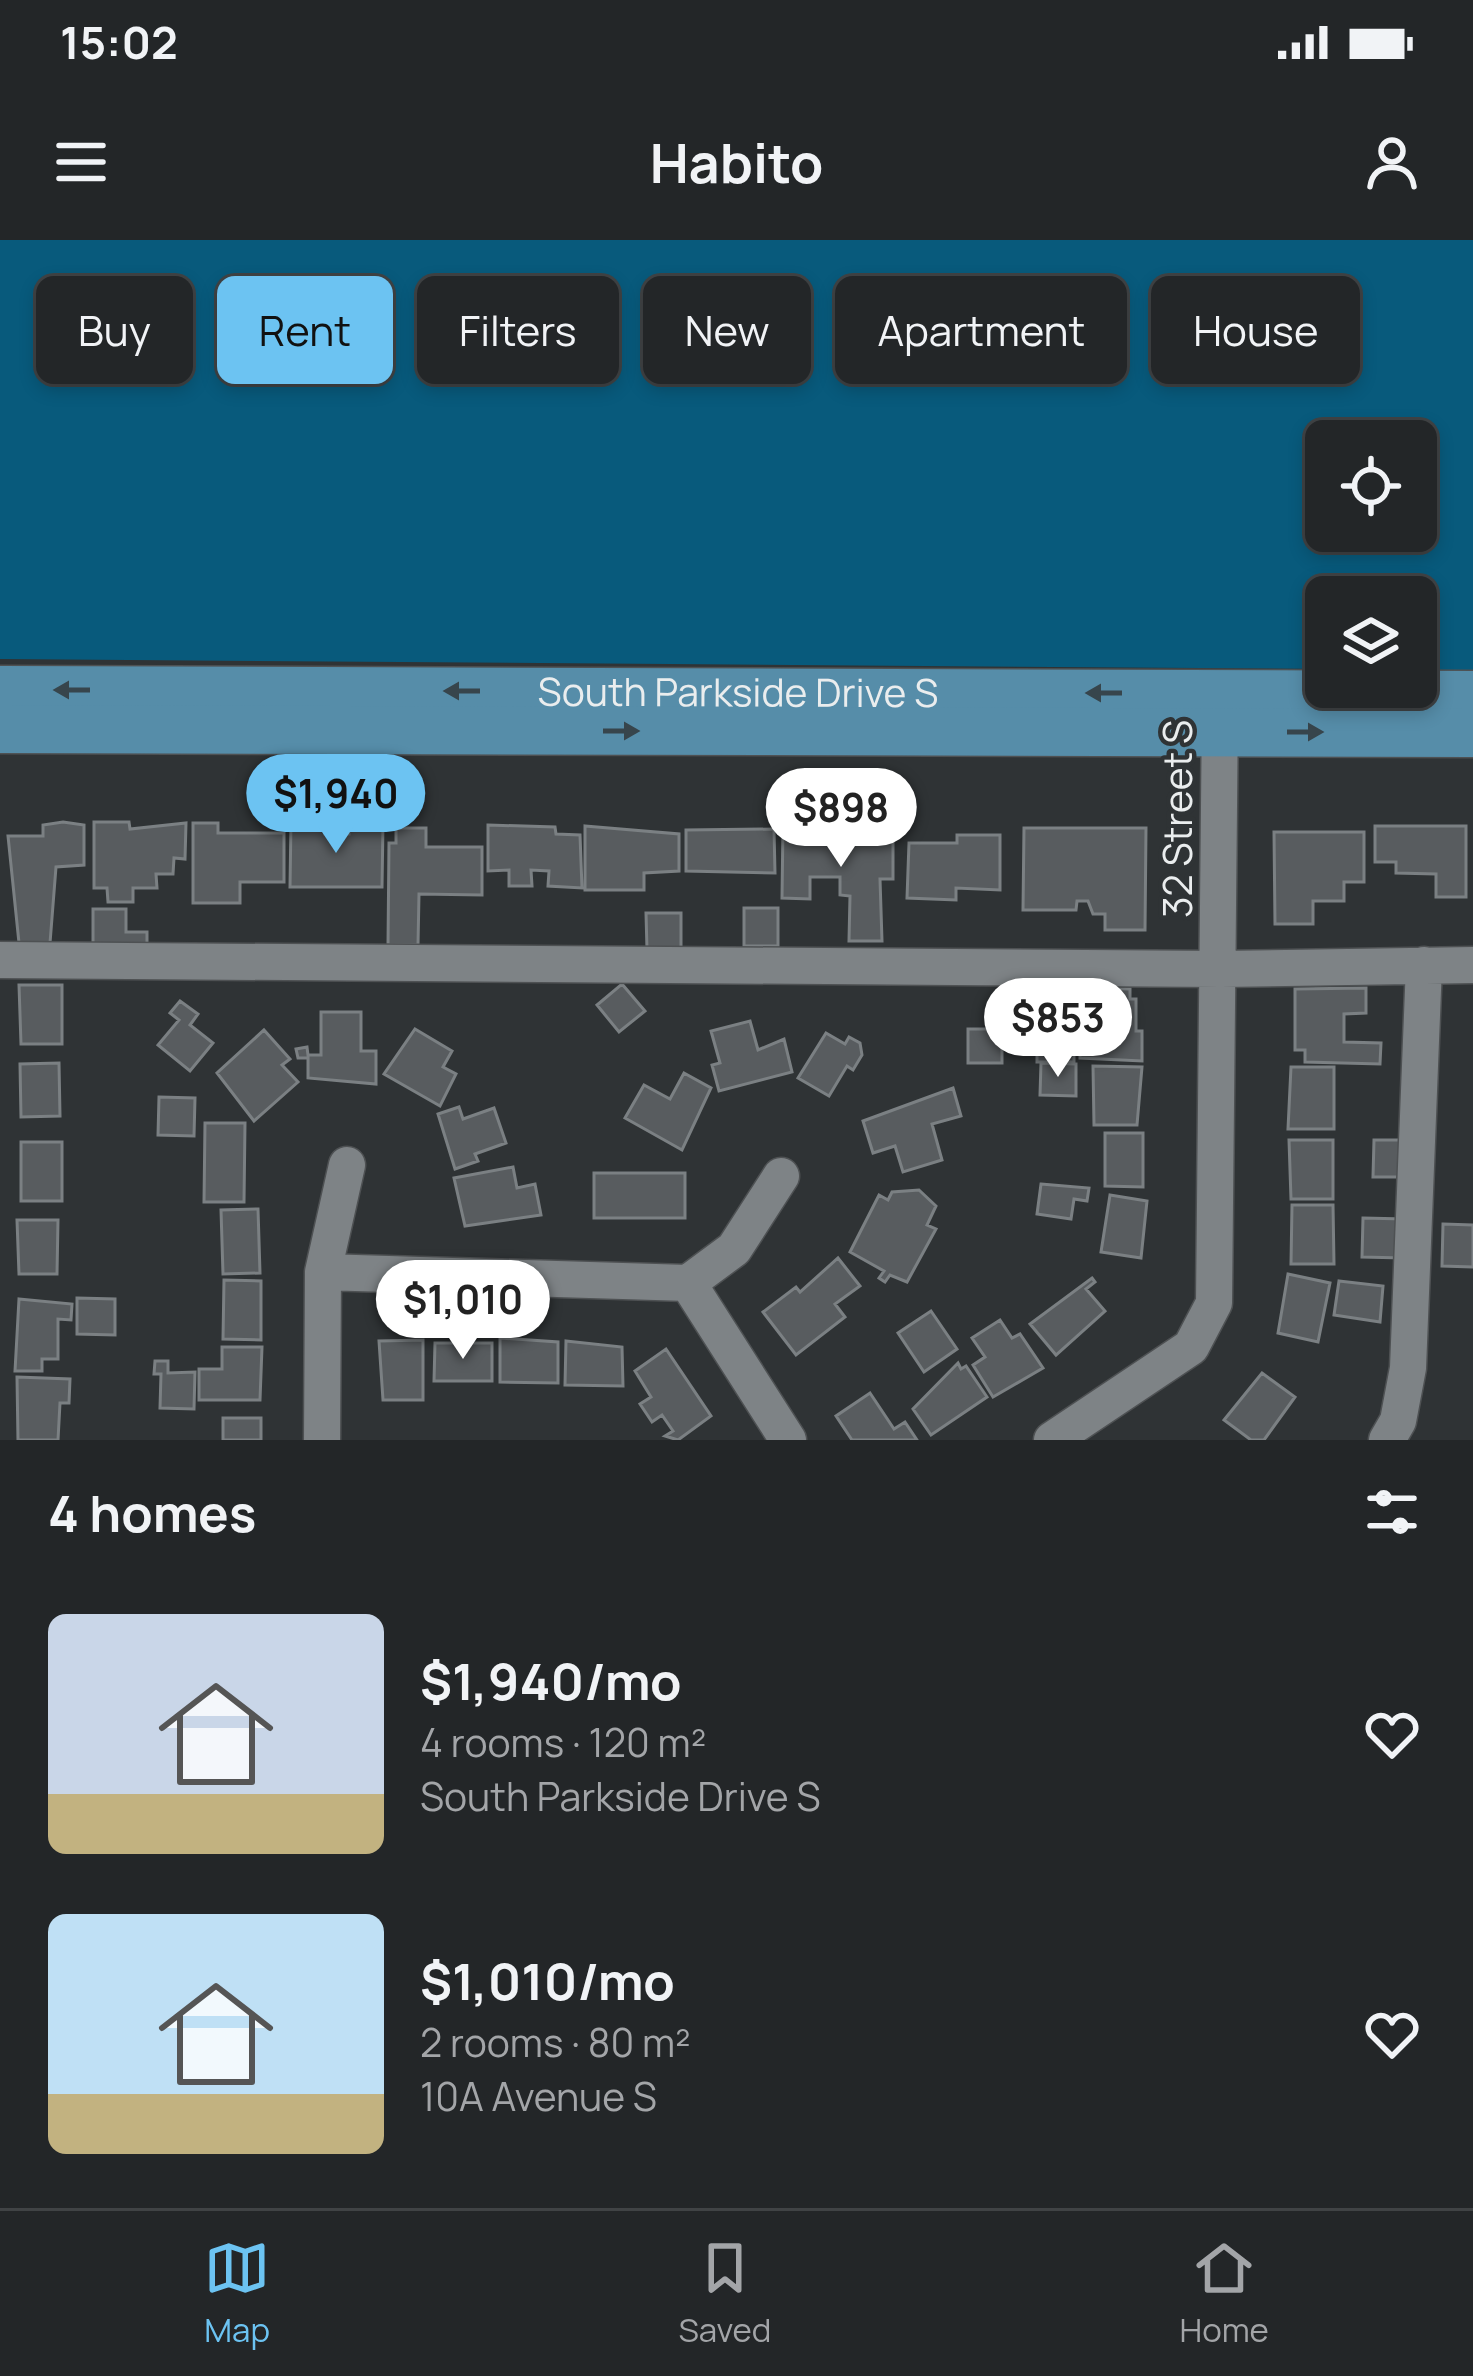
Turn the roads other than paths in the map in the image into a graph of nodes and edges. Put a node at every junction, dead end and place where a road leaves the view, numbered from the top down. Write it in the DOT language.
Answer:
graph roads {
  1 [pos="0,690"];
  2 [pos="1473,695"];
  3 [pos="1220,712"];
  4 [pos="0,729"];
  5 [pos="1473,733"];
  6 [pos="0,960"];
  7 [pos="1424,964"];
  8 [pos="1473,964"];
  9 [pos="1221,969"];
  10 [pos="347,1165"];
  11 [pos="781,1176"];
  12 [pos="323,1272"];
  13 [pos="688,1283"];
  14 [pos="322,1440"];
  15 [pos="788,1440"];
  16 [pos="1052,1440"];
  17 [pos="1387,1440"];
  3 -- 1 [label="main road, South Parkside Drive S, one-way"];
  2 -- 3 [label="main road, South Parkside Drive S"];
  4 -- 3 [label="main road, South Parkside Drive S, one-way"];
  3 -- 5 [label="main road, South Parkside Drive S, one-way"];
  3 -- 9 [label="street, 32 Street S"];
  6 -- 9 [label="street"];
  7 -- 8 [label="street"];
  7 -- 9 [label="street"];
  7 -- 17 [label="street"];
  9 -- 16 [label="street, 32 Street S"];
  10 -- 12 [label="street"];
  11 -- 13 [label="street"];
  12 -- 13 [label="street"];
  12 -- 14 [label="street"];
  13 -- 15 [label="street"];
}
